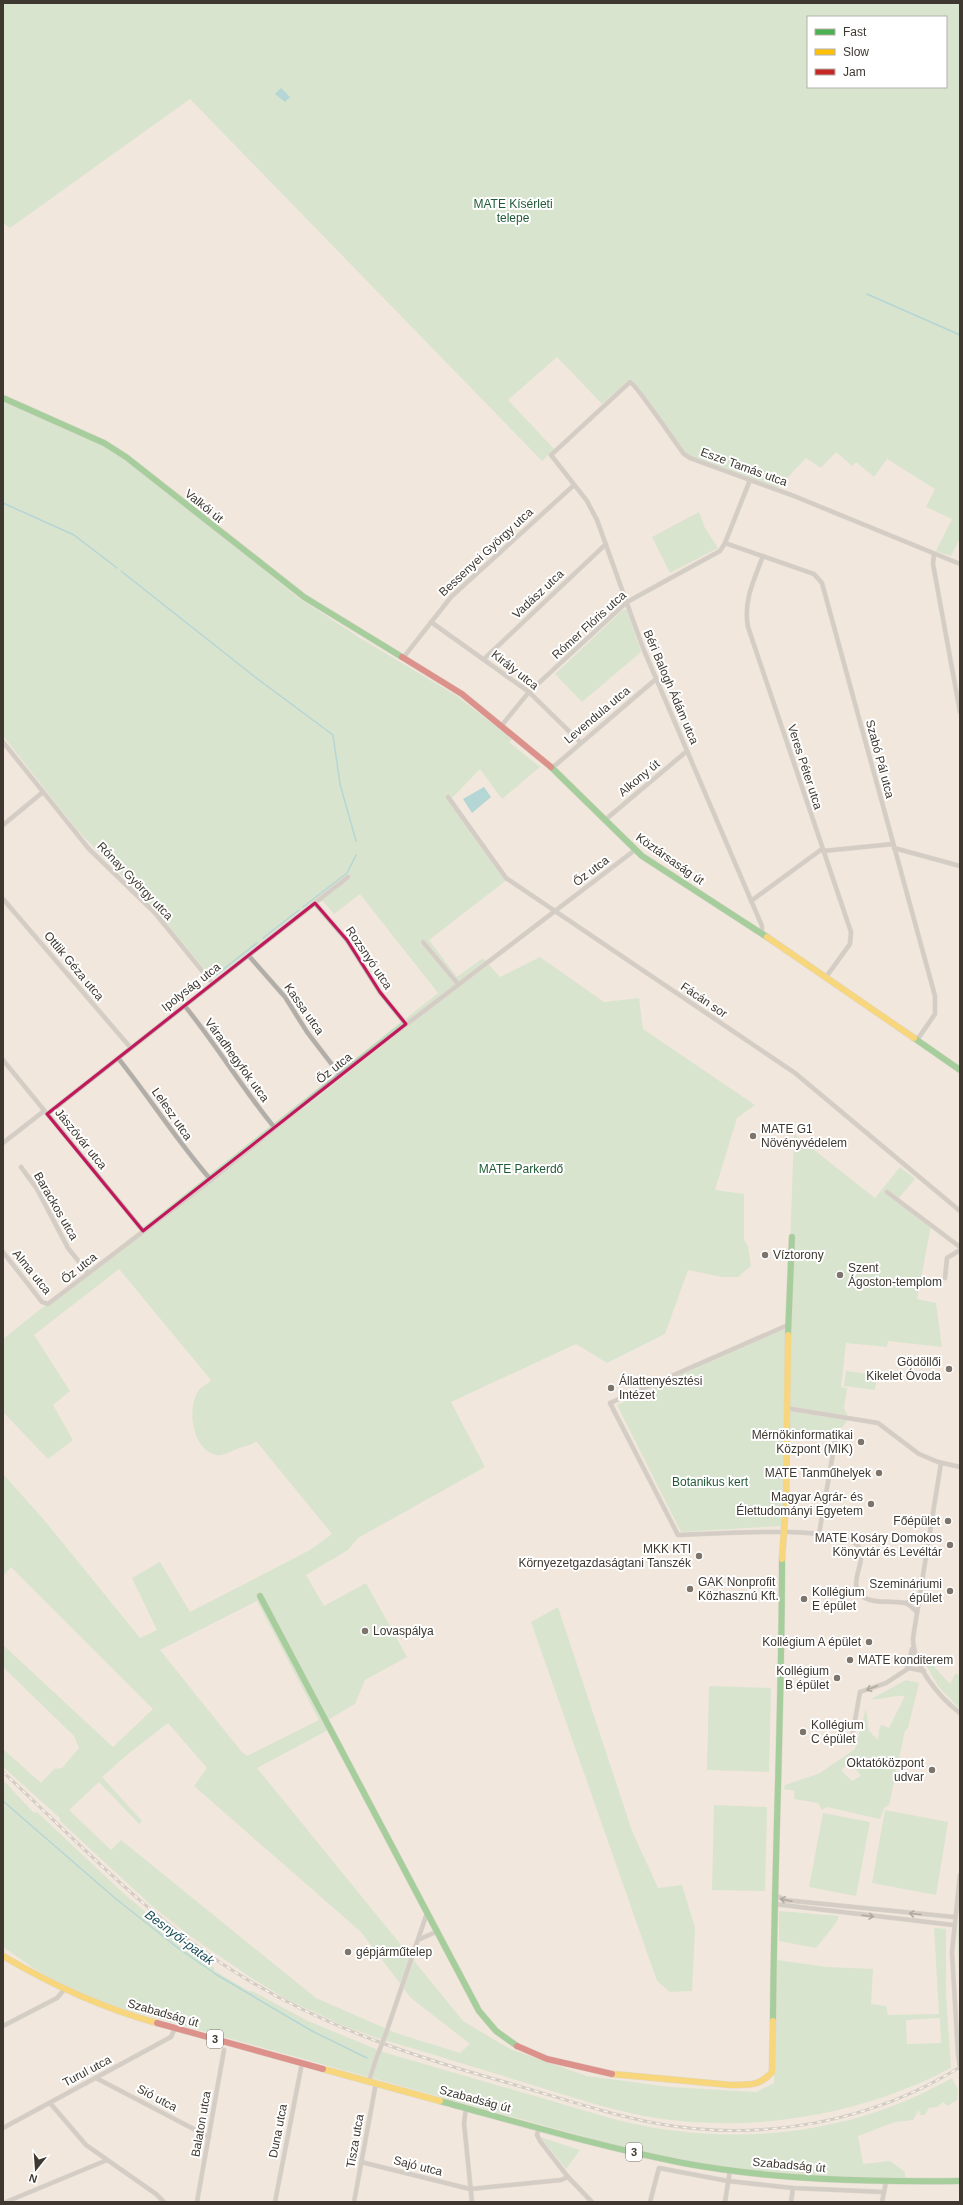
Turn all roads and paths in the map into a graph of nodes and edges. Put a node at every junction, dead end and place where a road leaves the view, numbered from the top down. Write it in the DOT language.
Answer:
graph roads {
  1 [pos="3,398"];
  2 [pos="551,455"];
  3 [pos="750,480"];
  4 [pos="574,485"];
  5 [pos="725,543"];
  6 [pos="606,544"];
  7 [pos="934,554"];
  8 [pos="764,556"];
  9 [pos="960,564"];
  10 [pos="627,602"];
  11 [pos="431,622"];
  12 [pos="383,646"];
  13 [pos="403,658"];
  14 [pos="484,659"];
  15 [pos="656,679"];
  16 [pos="528,692"];
  17 [pos="960,712"];
  18 [pos="502,725"];
  19 [pos="3,742"];
  20 [pos="580,742"];
  21 [pos="687,751"];
  22 [pos="552,768"];
  23 [pos="44,792"];
  24 [pos="448,798"];
  25 [pos="605,820"];
  26 [pos="3,825"];
  27 [pos="893,846"];
  28 [pos="635,850"];
  29 [pos="822,850"];
  30 [pos="960,866"];
  31 [pos="348,877"];
  32 [pos="3,899"];
  33 [pos="751,901"];
  34 [pos="315,903"];
  35 [pos="554,911"];
  36 [pos="762,933"];
  37 [pos="423,942"];
  38 [pos="249,956"];
  39 [pos="826,977"];
  40 [pos="212,983"];
  41 [pos="458,984"];
  42 [pos="184,1005"];
  43 [pos="406,1024"];
  44 [pos="917,1040"];
  45 [pos="130,1047"];
  46 [pos="118,1058"];
  47 [pos="3,1060"];
  48 [pos="960,1070"];
  49 [pos="340,1075"];
  50 [pos="46,1112"];
  51 [pos="274,1127"];
  52 [pos="3,1143"];
  53 [pos="21,1167"];
  54 [pos="211,1180"];
  55 [pos="888,1192"];
  56 [pos="960,1212"];
  57 [pos="143,1231"];
  58 [pos="792,1237"];
  59 [pos="960,1247"];
  60 [pos="960,1250"];
  61 [pos="3,1252"];
  62 [pos="88,1273"];
  63 [pos="945,1278"];
  64 [pos="47,1304"];
  65 [pos="788,1325"];
  66 [pos="786,1408"];
  67 [pos="837,1430"];
  68 [pos="942,1463"];
  69 [pos="960,1467"];
  70 [pos="784,1531"];
  71 [pos="819,1534"];
  72 [pos="260,1596"];
  73 [pos="920,1598"];
  74 [pos="906,1603"];
  75 [pos="917,1612"];
  76 [pos="913,1647"];
  77 [pos="907,1669"];
  78 [pos="924,1671"];
  79 [pos="960,1713"];
  80 [pos="851,1743"];
  81 [pos="960,1875"];
  82 [pos="774,1894"];
  83 [pos="774,1904"];
  84 [pos="846,1907"];
  85 [pos="428,1913"];
  86 [pos="845,1913"];
  87 [pos="930,1915"];
  88 [pos="954,1917"];
  89 [pos="930,1923"];
  90 [pos="953,1925"];
  91 [pos="438,1931"];
  92 [pos="420,1938"];
  93 [pos="3,1956"];
  94 [pos="63,1991"];
  95 [pos="3,2026"];
  96 [pos="175,2028"];
  97 [pos="224,2050"];
  98 [pos="302,2063"];
  99 [pos="960,2069"];
  100 [pos="96,2078"];
  101 [pos="372,2082"];
  102 [pos="50,2103"];
  103 [pos="466,2108"];
  104 [pos="3,2128"];
  105 [pos="539,2128"];
  106 [pos="209,2137"];
  107 [pos="107,2160"];
  108 [pos="361,2162"];
  109 [pos="730,2170"];
  110 [pos="568,2177"];
  111 [pos="728,2181"];
  112 [pos="960,2181"];
  113 [pos="886,2182"];
  114 [pos="793,2188"];
  115 [pos="470,2189"];
  116 [pos="884,2192"];
  117 [pos="4,2201"];
  118 [pos="164,2202"];
  119 [pos="197,2202"];
  120 [pos="275,2202"];
  121 [pos="354,2202"];
  122 [pos="472,2202"];
  123 [pos="592,2202"];
  124 [pos="650,2202"];
  125 [pos="725,2202"];
  126 [pos="791,2202"];
  127 [pos="882,2202"];
  1 -- 12 [label="main road, Valkói út"];
  2 -- 3 [label="street, Esze Tamás utca"];
  2 -- 4 [label="street, Béri Balogh Ádám utca"];
  3 -- 5 [label="street, Rómer Flóris utca"];
  3 -- 7 [label="street, Esze Tamás utca"];
  4 -- 6 [label="street, Béri Balogh Ádám utca"];
  4 -- 11 [label="street, Bessenyei György utca"];
  5 -- 8 [label="street, Szabó Pál utca"];
  5 -- 10 [label="street, Rómer Flóris utca"];
  6 -- 10 [label="street, Béri Balogh Ádám utca"];
  6 -- 14 [label="street, Vadász utca"];
  7 -- 9 [label="street, Esze Tamás utca"];
  7 -- 17 [label="street"];
  8 -- 27 [label="street, Szabó Pál utca"];
  8 -- 29 [label="street, Veres Péter utca"];
  10 -- 15 [label="street, Béri Balogh Ádám utca"];
  10 -- 16 [label="street, Rómer Flóris utca"];
  11 -- 13 [label="street, Bessenyei György utca"];
  11 -- 14 [label="street, Király utca"];
  12 -- 13 [label="main road, Köztársaság út"];
  13 -- 18 [label="main road, Köztársaság út"];
  14 -- 16 [label="street, Király utca"];
  15 -- 20 [label="street, Levendula utca"];
  15 -- 21 [label="street, Béri Balogh Ádám utca"];
  16 -- 18 [label="street, Rómer Flóris utca"];
  16 -- 20 [label="street, Király utca"];
  18 -- 22 [label="main road, Köztársaság út"];
  19 -- 23 [label="street, Rónay György utca"];
  20 -- 22 [label="street, Levendula utca"];
  21 -- 25 [label="street, Alkony út"];
  21 -- 33 [label="street, Béri Balogh Ádám utca"];
  22 -- 25 [label="main road, Köztársaság út"];
  23 -- 26 [label="street"];
  23 -- 40 [label="street, Rónay György utca"];
  24 -- 35 [label="street, Fácán sor"];
  25 -- 28 [label="main road, Köztársaság út"];
  27 -- 29 [label="street"];
  27 -- 30 [label="street"];
  27 -- 44 [label="street, Szabó Pál utca"];
  28 -- 35 [label="street, Őz utca"];
  28 -- 36 [label="main road, Köztársaság út"];
  29 -- 33 [label="street"];
  29 -- 39 [label="street, Veres Péter utca"];
  31 -- 34 [label="street, Ipolyság utca"];
  32 -- 45 [label="street, Ottlik Géza utca"];
  33 -- 36 [label="street, Béri Balogh Ádám utca"];
  34 -- 38 [label="street, Ipolyság utca"];
  34 -- 43 [label="street, Rozsnyó utca"];
  35 -- 41 [label="street, Őz utca"];
  35 -- 56 [label="street, Fácán sor"];
  36 -- 39 [label="main road, Köztársaság út"];
  37 -- 41 [label="street"];
  38 -- 40 [label="street, Ipolyság utca"];
  38 -- 49 [label="street, Kassa utca"];
  39 -- 44 [label="main road, Köztársaság út"];
  40 -- 42 [label="street, Ipolyság utca"];
  41 -- 43 [label="street, Őz utca"];
  42 -- 45 [label="street, Ipolyság utca"];
  42 -- 51 [label="street, Váradhegyfok utca"];
  43 -- 49 [label="street, Őz utca"];
  44 -- 48 [label="main road, Köztársaság út"];
  45 -- 46 [label="street, Ipolyság utca"];
  46 -- 50 [label="street, Ipolyság utca"];
  46 -- 54 [label="street, Lelesz utca"];
  47 -- 50 [label="street, Jászóvár utca"];
  49 -- 51 [label="street, Őz utca"];
  50 -- 52 [label="street, Ipolyság utca"];
  50 -- 57 [label="street, Jászóvár utca"];
  51 -- 54 [label="street, Őz utca"];
  53 -- 62 [label="street, Barackos utca"];
  54 -- 57 [label="street, Őz utca"];
  55 -- 59 [label="street"];
  57 -- 62 [label="street, Őz utca"];
  58 -- 65 [label="main road"];
  60 -- 63 [label="street"];
  61 -- 64 [label="street, Alma utca"];
  62 -- 64 [label="street, Őz utca"];
  65 -- 66 [label="main road"];
  65 -- 70 [label="street"];
  66 -- 68 [label="street"];
  66 -- 70 [label="main road"];
  67 -- 71 [label="street"];
  68 -- 69 [label="street"];
  68 -- 73 [label="street"];
  70 -- 71 [label="street"];
  70 -- 82 [label="main road"];
  71 -- 74 [label="street"];
  72 -- 85 [label="main road"];
  73 -- 74 [label="street"];
  73 -- 75 [label="street"];
  74 -- 75 [label="street"];
  75 -- 76 [label="street"];
  76 -- 77 [label="street"];
  76 -- 78 [label="street"];
  77 -- 78 [label="street"];
  77 -- 80 [label="street, one-way"];
  78 -- 79 [label="street"];
  81 -- 88 [label="street"];
  82 -- 83 [label="main road"];
  84 -- 82 [label="street, one-way"];
  83 -- 86 [label="street"];
  83 -- 91 [label="main road"];
  84 -- 86 [label="street"];
  87 -- 84 [label="street, one-way"];
  85 -- 91 [label="main road"];
  85 -- 92 [label="street, Tisza utca"];
  86 -- 89 [label="street, one-way"];
  87 -- 88 [label="street"];
  87 -- 89 [label="street"];
  88 -- 90 [label="street"];
  89 -- 90 [label="street"];
  90 -- 99 [label="street, bridge"];
  91 -- 92 [label="street"];
  92 -- 101 [label="street, Tisza utca, bridge"];
  93 -- 94 [label="main road, Szabadság út / 3"];
  94 -- 95 [label="street"];
  94 -- 96 [label="main road, Szabadság út / 3"];
  96 -- 98 [label="main road, Szabadság út / 3"];
  96 -- 100 [label="street, Turul utca"];
  97 -- 106 [label="street, Balaton utca"];
  98 -- 101 [label="main road, Szabadság út / 3"];
  98 -- 120 [label="street, Duna utca"];
  100 -- 102 [label="street, Turul utca"];
  100 -- 106 [label="street, Sió utca"];
  101 -- 103 [label="main road, Szabadság út / 3"];
  101 -- 108 [label="street, Tisza utca"];
  102 -- 104 [label="street, Turul utca"];
  102 -- 107 [label="street"];
  103 -- 105 [label="main road, Szabadság út / 3"];
  103 -- 115 [label="street"];
  105 -- 109 [label="main road, Szabadság út / 3"];
  105 -- 110 [label="street"];
  106 -- 119 [label="street, Balaton utca"];
  107 -- 117 [label="street"];
  107 -- 118 [label="street"];
  108 -- 115 [label="street, Sajó utca"];
  108 -- 121 [label="street, Tisza utca"];
  109 -- 111 [label="street"];
  109 -- 113 [label="main road, Szabadság út / 3"];
  110 -- 115 [label="street, Sajó utca"];
  110 -- 123 [label="street"];
  111 -- 114 [label="street, Szabadság út"];
  111 -- 124 [label="street, Szabadság út"];
  111 -- 125 [label="street"];
  112 -- 113 [label="main road, Szabadság út / 3"];
  113 -- 116 [label="street"];
  114 -- 116 [label="street, Szabadság út"];
  114 -- 126 [label="street"];
  115 -- 122 [label="street"];
  116 -- 127 [label="street"];
}
